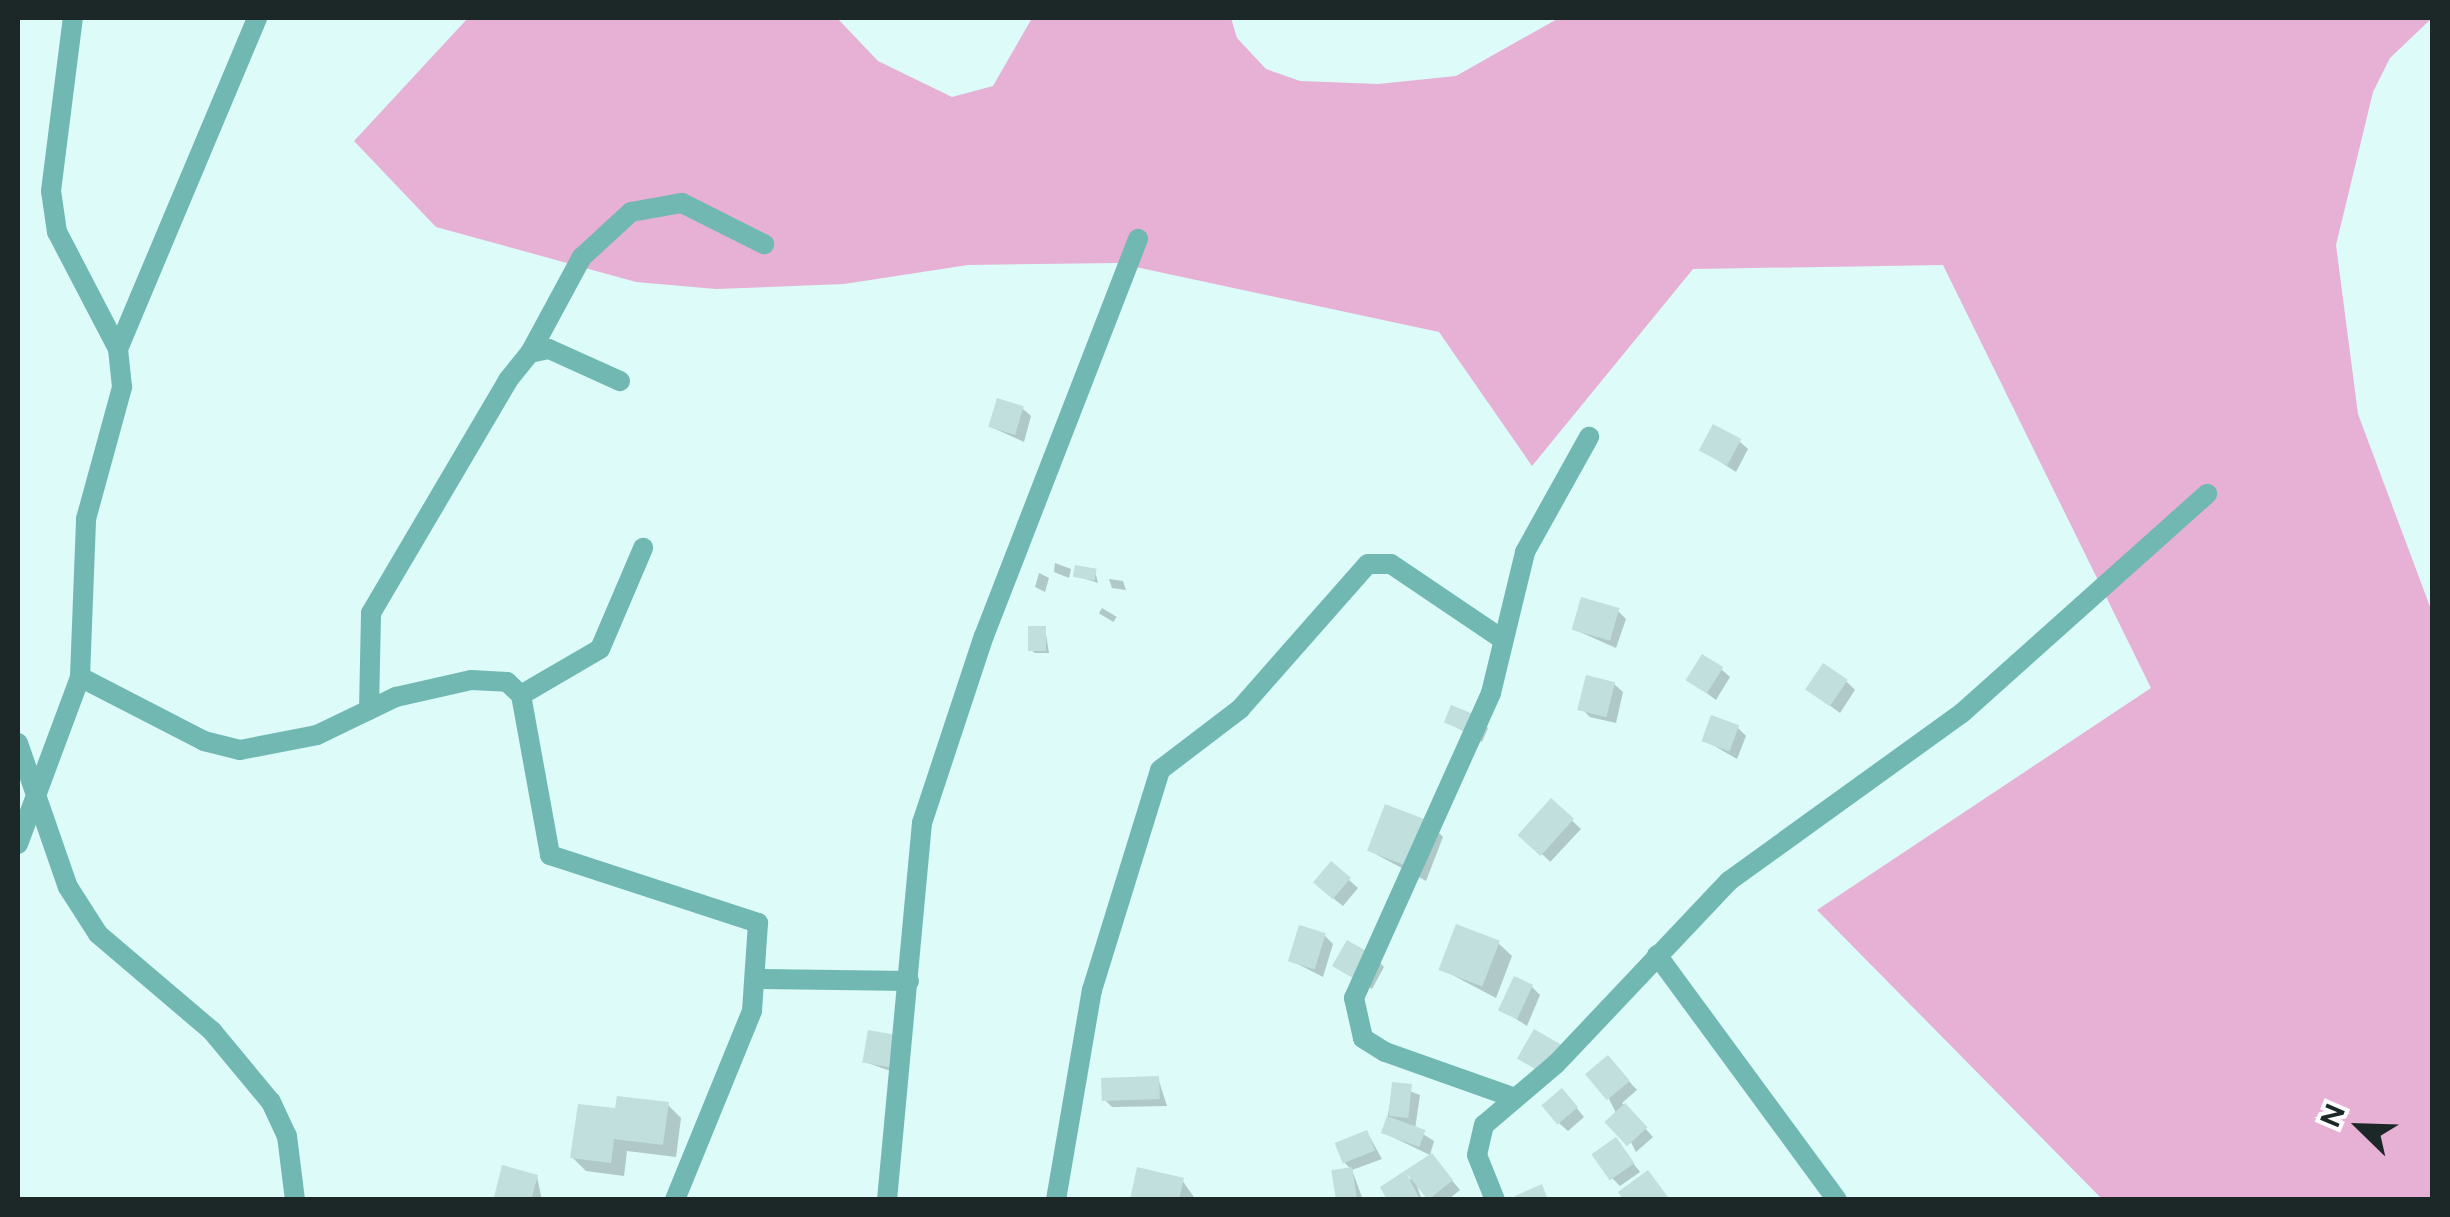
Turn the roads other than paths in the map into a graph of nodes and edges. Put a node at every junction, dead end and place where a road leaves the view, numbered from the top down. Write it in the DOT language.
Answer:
graph roads {
  1 [pos="73,18"];
  2 [pos="257,18"];
  3 [pos="1138,240"];
  4 [pos="764,244"];
  5 [pos="118,349"];
  6 [pos="530,354"];
  7 [pos="620,381"];
  8 [pos="1589,437"];
  9 [pos="2206,494"];
  10 [pos="642,548"];
  11 [pos="1502,639"];
  12 [pos="80,676"];
  13 [pos="522,695"];
  14 [pos="369,710"];
  15 [pos="18,744"];
  16 [pos="35,810"];
  17 [pos="18,844"];
  18 [pos="1657,956"];
  19 [pos="760,979"];
  20 [pos="909,981"];
  21 [pos="1516,1098"];
  22 [pos="296,1200"];
  23 [pos="675,1200"];
  24 [pos="887,1200"];
  25 [pos="1056,1200"];
  26 [pos="1495,1200"];
  27 [pos="1837,1200"];
  1 -- 5 [label="street"];
  2 -- 5 [label="street"];
  3 -- 20 [label="street"];
  4 -- 6 [label="street"];
  5 -- 12 [label="street"];
  6 -- 7 [label="street"];
  6 -- 14 [label="street"];
  8 -- 11 [label="street"];
  9 -- 18 [label="street"];
  10 -- 13 [label="street"];
  11 -- 21 [label="street"];
  11 -- 25 [label="street"];
  12 -- 14 [label="street"];
  12 -- 16 [label="street"];
  13 -- 14 [label="street"];
  13 -- 19 [label="street"];
  15 -- 16 [label="street"];
  16 -- 17 [label="street"];
  16 -- 22 [label="street"];
  18 -- 21 [label="street"];
  18 -- 27 [label="street"];
  19 -- 20 [label="street"];
  19 -- 23 [label="street"];
  20 -- 24 [label="street"];
  21 -- 26 [label="street"];
}
